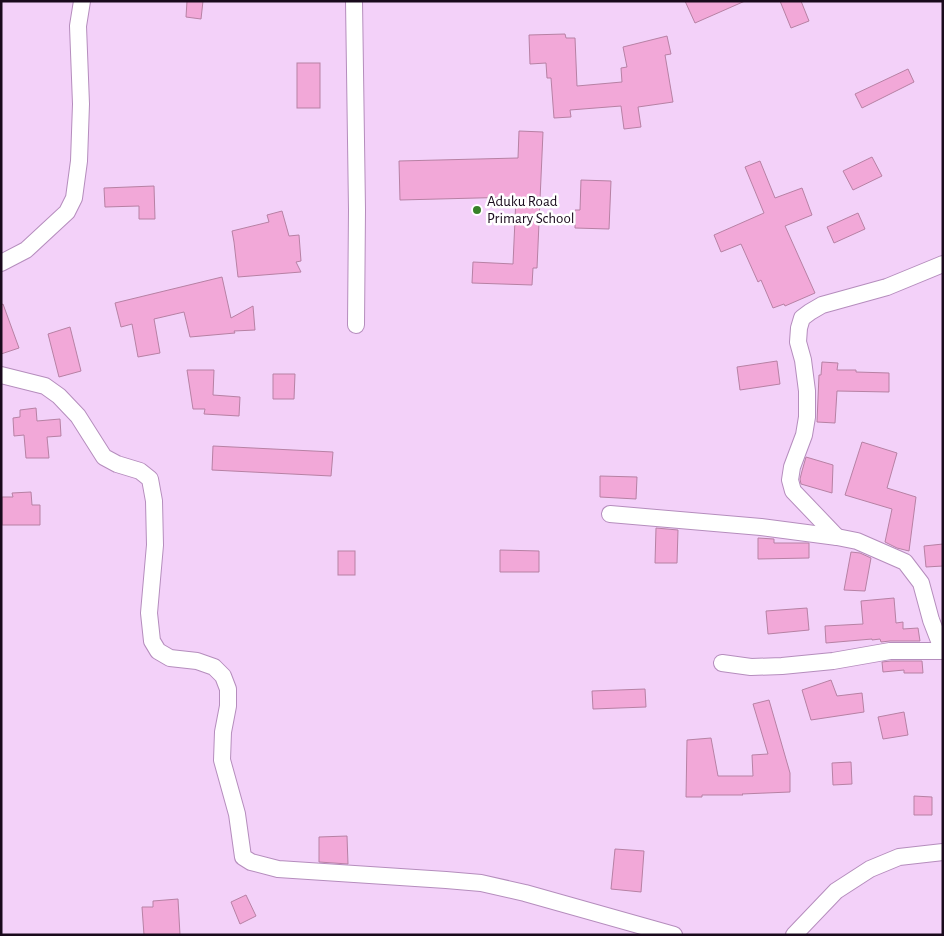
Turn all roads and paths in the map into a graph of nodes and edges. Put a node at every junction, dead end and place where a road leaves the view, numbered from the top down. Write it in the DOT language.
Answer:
graph roads {
  1 [pos="82,1"];
  2 [pos="354,1"];
  3 [pos="1,263"];
  4 [pos="943,264"];
  5 [pos="356,325"];
  6 [pos="1,375"];
  7 [pos="610,514"];
  8 [pos="837,537"];
  9 [pos="943,651"];
  10 [pos="722,663"];
  11 [pos="943,852"];
  12 [pos="674,935"];
  13 [pos="794,935"];
  1 -- 3 [label="street"];
  2 -- 5 [label="street"];
  4 -- 8 [label="street"];
  6 -- 12 [label="street"];
  7 -- 8 [label="street"];
  8 -- 9 [label="street"];
  9 -- 10 [label="street"];
  11 -- 13 [label="street"];
}
